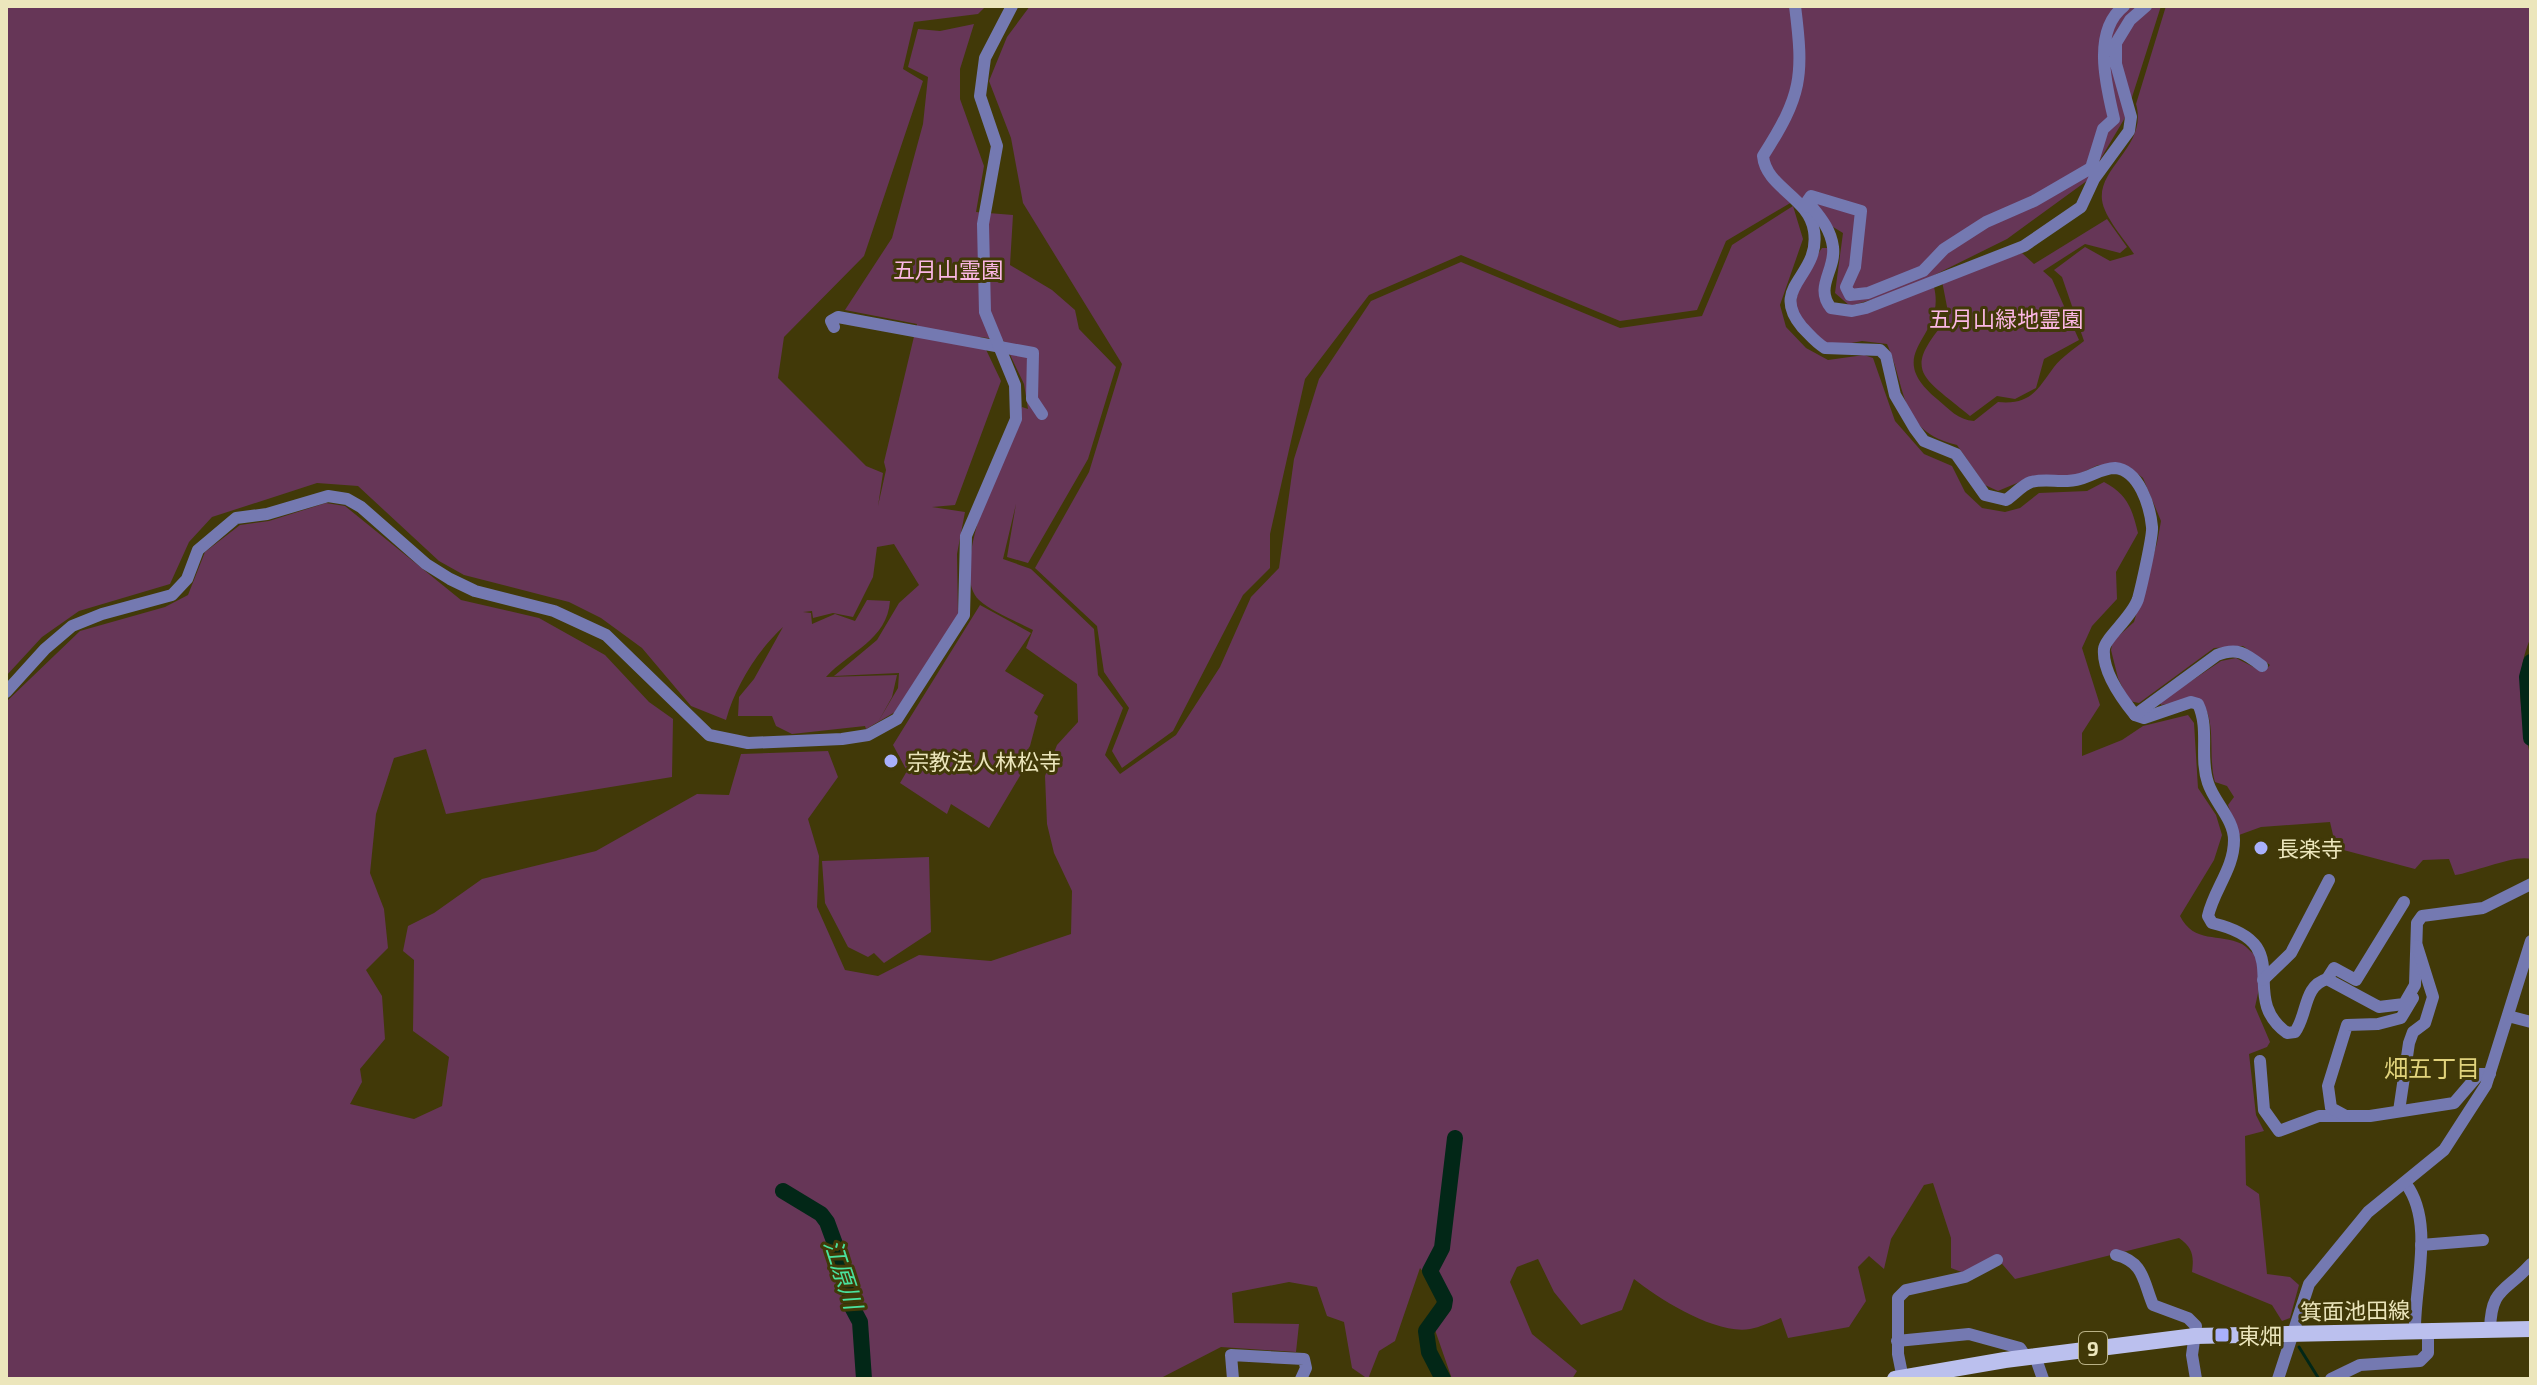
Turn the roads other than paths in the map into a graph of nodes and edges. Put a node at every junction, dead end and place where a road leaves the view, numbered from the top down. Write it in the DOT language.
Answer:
graph roads {
  1 [pos="1012,6"];
  2 [pos="1795,6"];
  3 [pos="2124,6"];
  4 [pos="2146,6"];
  5 [pos="1804,206"];
  6 [pos="834,327"];
  7 [pos="999,348"];
  8 [pos="1042,414"];
  9 [pos="2262,666"];
  10 [pos="6,692"];
  11 [pos="2135,715"];
  12 [pos="2329,880"];
  13 [pos="2531,884"];
  14 [pos="2404,902"];
  15 [pos="2531,941"];
  16 [pos="2416,945"];
  17 [pos="2327,979"];
  18 [pos="2263,980"];
  19 [pos="2412,995"];
  20 [pos="2508,1016"];
  21 [pos="2531,1022"];
  22 [pos="2260,1061"];
  23 [pos="2490,1074"];
  24 [pos="2399,1111"];
  25 [pos="2347,1117"];
  26 [pos="2406,1184"];
  27 [pos="2483,1240"];
  28 [pos="2421,1245"];
  29 [pos="2116,1255"];
  30 [pos="1997,1260"];
  31 [pos="2531,1264"];
  32 [pos="2531,1329"];
  33 [pos="2490,1330"];
  34 [pos="2422,1331"];
  35 [pos="2292,1333"];
  36 [pos="2195,1336"];
  37 [pos="1897,1341"];
  38 [pos="2030,1356"];
  39 [pos="1900,1378"];
  40 [pos="1233,1379"];
  41 [pos="1301,1379"];
  42 [pos="2043,1379"];
  43 [pos="2196,1379"];
  44 [pos="2278,1379"];
  45 [pos="2331,1379"];
  1 -- 7 [label="street"];
  2 -- 5 [label="street"];
  3 -- 5 [label="street"];
  4 -- 5 [label="street"];
  5 -- 11 [label="street"];
  6 -- 7 [label="street"];
  7 -- 8 [label="street"];
  7 -- 10 [label="street"];
  9 -- 11 [label="street"];
  11 -- 18 [label="street"];
  12 -- 18 [label="street"];
  13 -- 16 [label="street"];
  14 -- 17 [label="street"];
  15 -- 20 [label="street"];
  16 -- 19 [label="street"];
  16 -- 24 [label="street"];
  17 -- 18 [label="street"];
  17 -- 19 [label="street"];
  19 -- 25 [label="street"];
  20 -- 21 [label="street"];
  20 -- 23 [label="street"];
  22 -- 25 [label="street"];
  23 -- 24 [label="street"];
  23 -- 26 [label="street"];
  24 -- 25 [label="street"];
  26 -- 28 [label="street"];
  26 -- 35 [label="street"];
  27 -- 28 [label="street"];
  28 -- 34 [label="street"];
  29 -- 36 [label="street"];
  30 -- 37 [label="street"];
  31 -- 33 [label="street"];
  32 -- 33 [label="main road, 箕面池田線 / 9"];
  33 -- 34 [label="main road, 箕面池田線 / 9"];
  34 -- 35 [label="main road, 箕面池田線 / 9"];
  34 -- 45 [label="street"];
  35 -- 36 [label="main road, 箕面池田線 / 9"];
  35 -- 44 [label="street"];
  36 -- 38 [label="main road, 箕面池田線 / 9"];
  36 -- 43 [label="street"];
  37 -- 38 [label="street"];
  37 -- 39 [label="street"];
  38 -- 39 [label="main road, 箕面池田線 / 9"];
  38 -- 42 [label="street"];
  40 -- 41 [label="street"];
}
